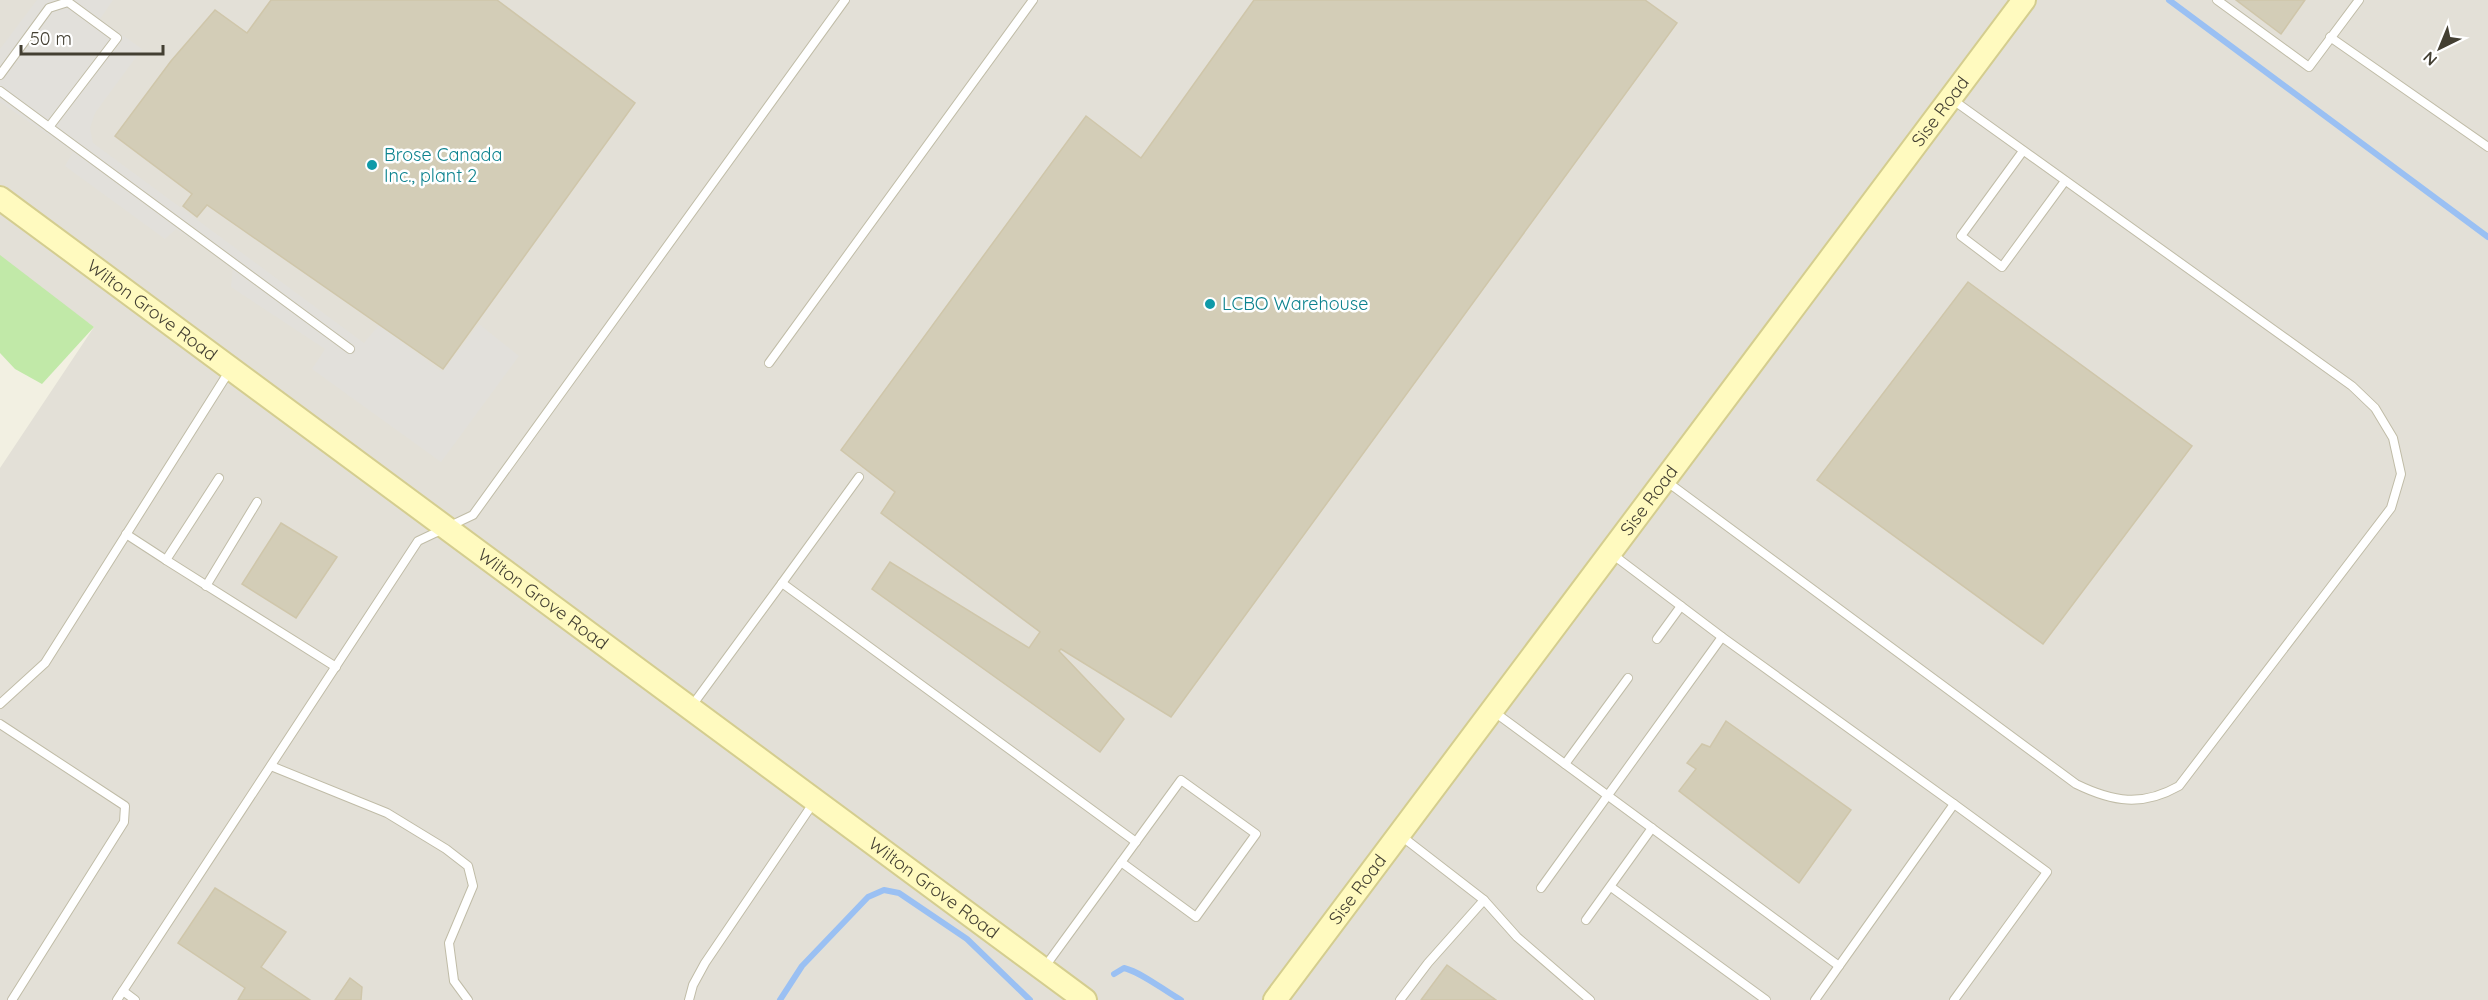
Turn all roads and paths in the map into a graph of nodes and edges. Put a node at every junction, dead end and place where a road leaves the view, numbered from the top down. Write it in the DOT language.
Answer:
graph roads {
  1 [pos="845,0"];
  2 [pos="1033,0"];
  3 [pos="2024,0"];
  4 [pos="2217,0"];
  5 [pos="2359,0"];
  6 [pos="69,1"];
  7 [pos="2330,37"];
  8 [pos="0,75"];
  9 [pos="0,91"];
  10 [pos="1950,98"];
  11 [pos="49,127"];
  12 [pos="2488,147"];
  13 [pos="2023,151"];
  14 [pos="2066,181"];
  15 [pos="0,198"];
  16 [pos="350,349"];
  17 [pos="769,363"];
  18 [pos="231,368"];
  19 [pos="859,477"];
  20 [pos="219,478"];
  21 [pos="1665,480"];
  22 [pos="257,502"];
  23 [pos="445,529"];
  24 [pos="126,534"];
  25 [pos="1610,553"];
  26 [pos="166,560"];
  27 [pos="783,583"];
  28 [pos="206,586"];
  29 [pos="1681,606"];
  30 [pos="1722,637"];
  31 [pos="1657,639"];
  32 [pos="336,667"];
  33 [pos="1628,678"];
  34 [pos="0,704"];
  35 [pos="691,708"];
  36 [pos="1492,710"];
  37 [pos="0,724"];
  38 [pos="1565,764"];
  39 [pos="271,766"];
  40 [pos="1607,795"];
  41 [pos="815,800"];
  42 [pos="1954,804"];
  43 [pos="1652,828"];
  44 [pos="1399,834"];
  45 [pos="1136,842"];
  46 [pos="1121,862"];
  47 [pos="1611,886"];
  48 [pos="1541,888"];
  49 [pos="1484,900"];
  50 [pos="1586,920"];
  51 [pos="1839,966"];
  52 [pos="1043,969"];
  53 [pos="123,991"];
  54 [pos="12,1000"];
  55 [pos="117,1000"];
  56 [pos="135,1000"];
  57 [pos="468,1000"];
  58 [pos="689,1000"];
  59 [pos="1085,1000"];
  60 [pos="1275,1000"];
  61 [pos="1400,1000"];
  62 [pos="1590,1000"];
  63 [pos="1766,1000"];
  64 [pos="1815,1000"];
  65 [pos="1954,1000"];
  1 -- 23 [label="lane"];
  2 -- 17 [label="lane"];
  3 -- 10 [label="main road, Sise Road"];
  4 -- 7 [label="lane"];
  5 -- 7 [label="lane"];
  6 -- 8 [label="lane"];
  6 -- 11 [label="lane"];
  7 -- 12 [label="lane"];
  9 -- 11 [label="lane"];
  10 -- 13 [label="lane"];
  10 -- 21 [label="main road, Sise Road"];
  11 -- 16 [label="lane"];
  13 -- 14 [label="lane"];
  13 -- 14 [label="lane"];
  14 -- 21 [label="lane"];
  15 -- 18 [label="main road, Wilton Grove Road"];
  18 -- 23 [label="main road, Wilton Grove Road"];
  18 -- 24 [label="lane"];
  19 -- 27 [label="lane"];
  20 -- 26 [label="lane"];
  21 -- 25 [label="main road, Sise Road"];
  22 -- 28 [label="lane"];
  23 -- 32 [label="lane"];
  23 -- 35 [label="main road, Wilton Grove Road"];
  24 -- 26 [label="lane"];
  24 -- 34 [label="lane"];
  25 -- 29 [label="lane"];
  25 -- 36 [label="main road, Sise Road"];
  26 -- 28 [label="lane"];
  27 -- 35 [label="lane"];
  27 -- 45 [label="lane"];
  28 -- 32 [label="lane"];
  29 -- 30 [label="lane"];
  29 -- 31 [label="lane"];
  30 -- 40 [label="lane"];
  30 -- 42 [label="lane"];
  32 -- 39 [label="lane"];
  33 -- 38 [label="lane"];
  35 -- 41 [label="main road, Wilton Grove Road"];
  36 -- 38 [label="lane"];
  36 -- 44 [label="main road, Sise Road"];
  37 -- 54 [label="lane"];
  38 -- 40 [label="lane"];
  39 -- 53 [label="lane"];
  39 -- 57 [label="lane"];
  40 -- 43 [label="lane"];
  40 -- 48 [label="lane"];
  41 -- 52 [label="main road, Wilton Grove Road"];
  41 -- 58 [label="lane"];
  42 -- 51 [label="lane"];
  42 -- 65 [label="lane"];
  43 -- 47 [label="lane"];
  43 -- 51 [label="lane"];
  44 -- 49 [label="lane"];
  44 -- 60 [label="main road, Sise Road"];
  45 -- 46 [label="lane"];
  45 -- 46 [label="lane"];
  46 -- 52 [label="lane"];
  47 -- 50 [label="lane"];
  47 -- 63 [label="lane"];
  49 -- 61 [label="lane"];
  49 -- 62 [label="lane"];
  51 -- 64 [label="lane"];
  52 -- 59 [label="main road, Wilton Grove Road"];
  53 -- 55 [label="lane"];
  53 -- 56 [label="lane"];
}
